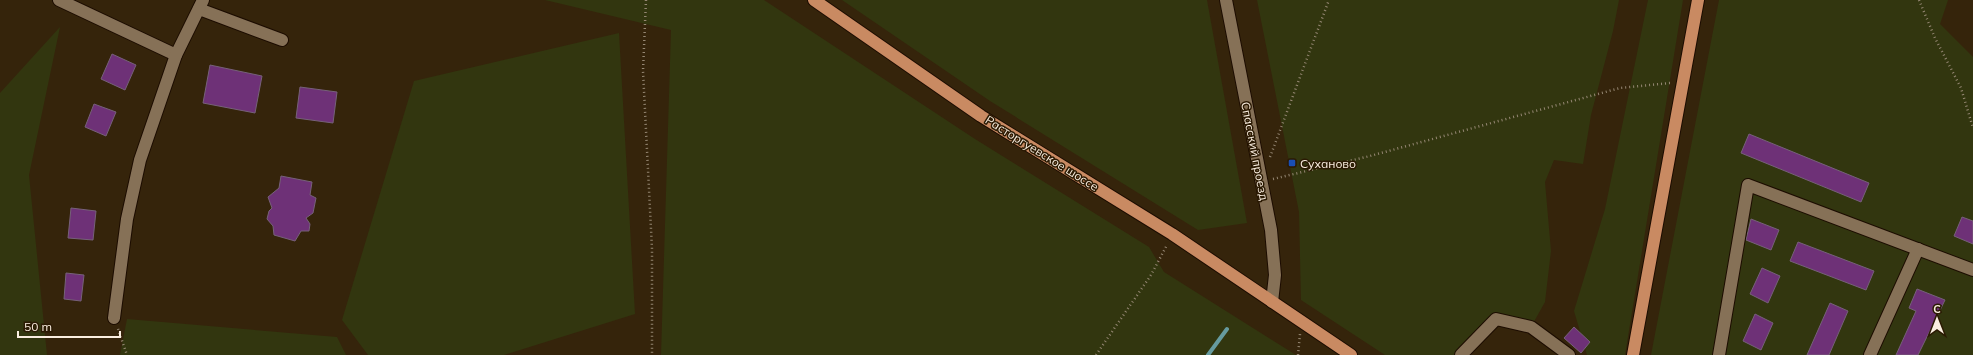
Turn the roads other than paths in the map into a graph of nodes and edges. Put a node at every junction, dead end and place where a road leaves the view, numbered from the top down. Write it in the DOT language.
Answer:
graph roads {
  1 [pos="59,0"];
  2 [pos="814,0"];
  3 [pos="1226,0"];
  4 [pos="1698,0"];
  5 [pos="201,4"];
  6 [pos="282,40"];
  7 [pos="176,55"];
  8 [pos="1918,249"];
  9 [pos="1973,270"];
  10 [pos="1272,302"];
  11 [pos="114,318"];
  12 [pos="1351,355"];
  13 [pos="1461,355"];
  14 [pos="1569,355"];
  15 [pos="1633,355"];
  16 [pos="1719,355"];
  17 [pos="1870,355"];
  1 -- 7 [label="street"];
  2 -- 10 [label="main road, Расторгуевское шоссе"];
  3 -- 10 [label="street, Спасский проезд"];
  4 -- 15 [label="main road"];
  5 -- 6 [label="street"];
  5 -- 7 [label="street"];
  7 -- 11 [label="street"];
  8 -- 9 [label="street"];
  8 -- 16 [label="street"];
  8 -- 17 [label="street"];
  10 -- 12 [label="main road, Расторгуевское шоссе"];
  13 -- 14 [label="street"];
}
